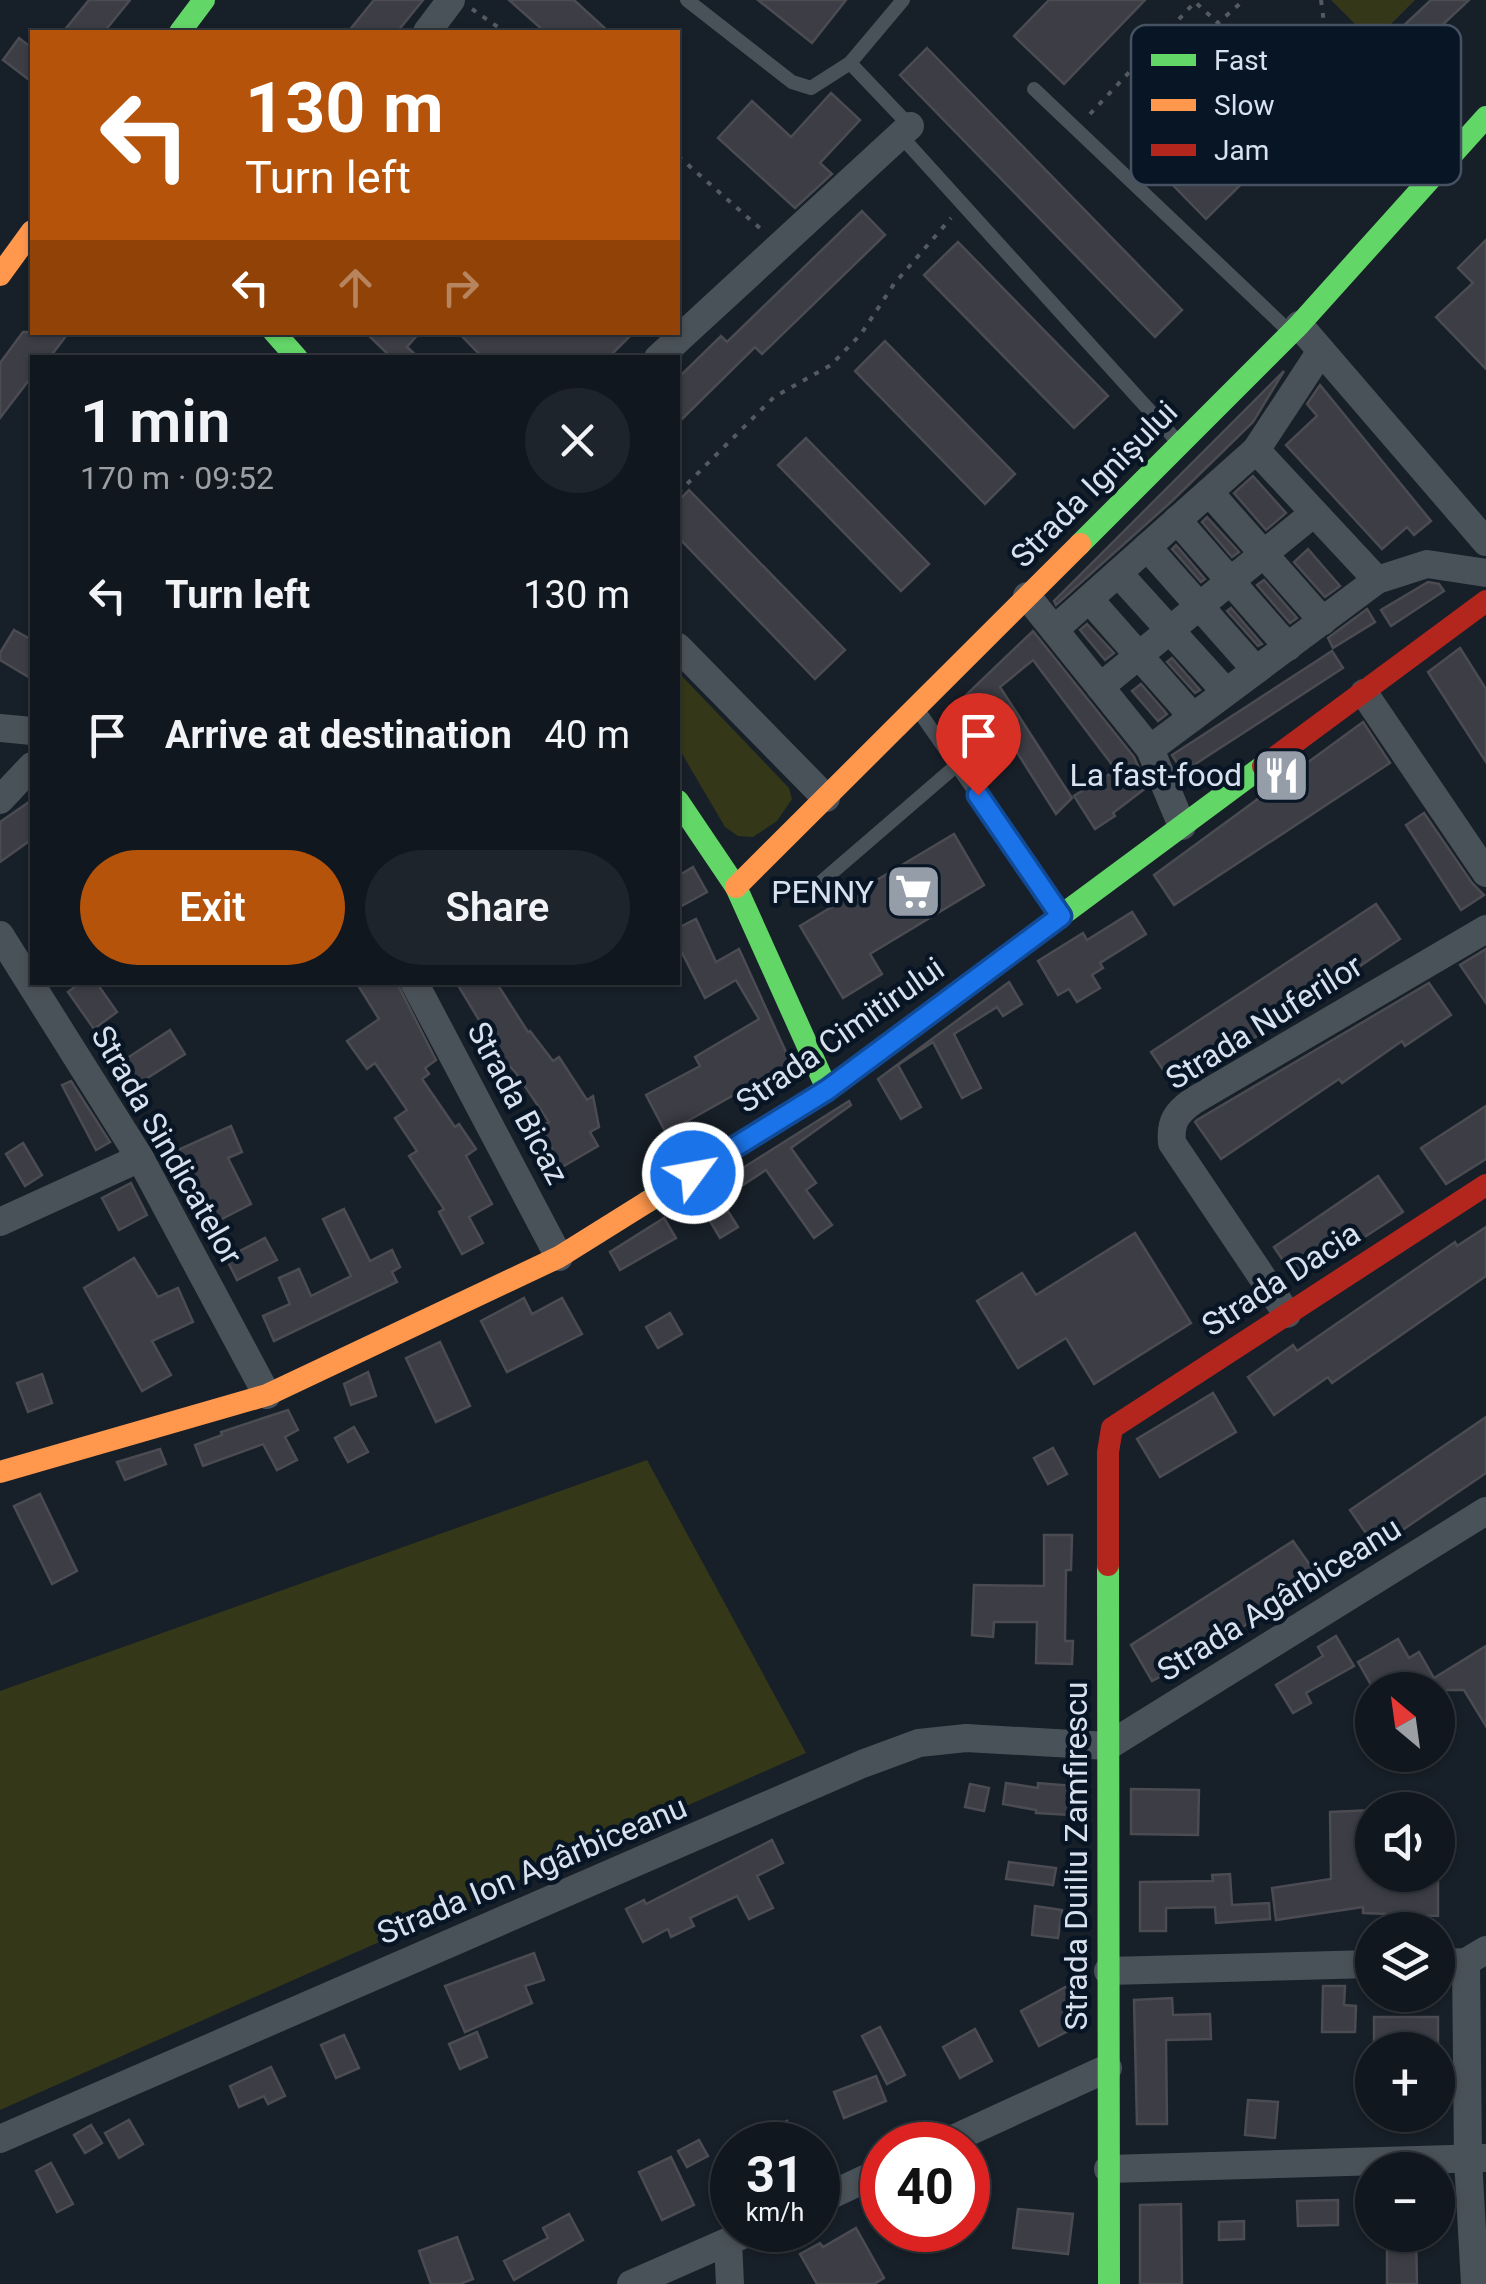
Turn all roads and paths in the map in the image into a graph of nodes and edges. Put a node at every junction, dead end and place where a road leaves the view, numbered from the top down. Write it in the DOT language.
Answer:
graph roads {
  1 [pos="204,0"];
  2 [pos="451,0"];
  3 [pos="459,0"];
  4 [pos="687,0"];
  5 [pos="903,0"];
  6 [pos="1244,0"];
  7 [pos="1321,0"];
  8 [pos="1195,1"];
  9 [pos="1173,25"];
  10 [pos="1326,25"];
  11 [pos="182,30"];
  12 [pos="428,30"];
  13 [pos="502,30"];
  14 [pos="850,63"];
  15 [pos="1131,70"];
  16 [pos="1034,88"];
  17 [pos="1486,117"];
  18 [pos="1077,128"];
  19 [pos="905,130"];
  20 [pos="1461,144"];
  21 [pos="680,158"];
  22 [pos="1131,178"];
  23 [pos="1139,185"];
  24 [pos="1424,185"];
  25 [pos="964,204"];
  26 [pos="30,234"];
  27 [pos="781,246"];
  28 [pos="0,275"];
  29 [pos="1295,329"];
  30 [pos="277,335"];
  31 [pos="1321,351"];
  32 [pos="294,355"];
  33 [pos="661,355"];
  34 [pos="1180,444"];
  35 [pos="1256,450"];
  36 [pos="680,490"];
  37 [pos="1209,492"];
  38 [pos="1314,513"];
  39 [pos="1177,520"];
  40 [pos="1486,542"];
  41 [pos="1147,547"];
  42 [pos="1264,554"];
  43 [pos="1118,573"];
  44 [pos="1486,573"];
  45 [pos="1377,580"];
  46 [pos="1230,581"];
  47 [pos="1027,596"];
  48 [pos="1089,599"];
  49 [pos="1486,601"];
  50 [pos="1200,606"];
  51 [pos="1323,621"];
  52 [pos="1054,630"];
  53 [pos="1170,630"];
  54 [pos="1288,647"];
  55 [pos="680,649"];
  56 [pos="1139,656"];
  57 [pos="1256,670"];
  58 [pos="1100,688"];
  59 [pos="1226,692"];
  60 [pos="1364,693"];
  61 [pos="918,709"];
  62 [pos="1193,718"];
  63 [pos="0,728"];
  64 [pos="30,731"];
  65 [pos="1150,749"];
  66 [pos="957,765"];
  67 [pos="30,768"];
  68 [pos="826,798"];
  69 [pos="0,800"];
  70 [pos="680,804"];
  71 [pos="1182,826"];
  72 [pos="1486,873"];
  73 [pos="736,886"];
  74 [pos="813,889"];
  75 [pos="1061,916"];
  76 [pos="1486,929"];
  77 [pos="0,934"];
  78 [pos="30,982"];
  79 [pos="32,985"];
  80 [pos="416,985"];
  81 [pos="827,1090"];
  82 [pos="140,1158"];
  83 [pos="1486,1186"];
  84 [pos="0,1222"];
  85 [pos="559,1256"];
  86 [pos="1287,1314"];
  87 [pos="266,1395"];
  88 [pos="1112,1428"];
  89 [pos="0,1472"];
  90 [pos="1486,1511"];
  91 [pos="1108,1746"];
  92 [pos="1476,1956"];
  93 [pos="1355,1964"];
  94 [pos="1108,1971"];
  95 [pos="1108,2068"];
  96 [pos="990,2122"];
  97 [pos="0,2139"];
  98 [pos="1477,2158"];
  99 [pos="1108,2170"];
  100 [pos="710,2250"];
  101 [pos="728,2252"];
  102 [pos="631,2284"];
  103 [pos="730,2284"];
  104 [pos="1108,2284"];
  105 [pos="1475,2284"];
  1 -- 11 [label="street"];
  2 -- 12 [label="street"];
  3 -- 13 [label="path"];
  4 -- 14 [label="lane"];
  5 -- 14 [label="lane"];
  6 -- 8 [label="path"];
  7 -- 10 [label="path"];
  8 -- 9 [label="path"];
  14 -- 19 [label="lane"];
  15 -- 18 [label="path"];
  16 -- 18 [label="lane"];
  17 -- 20 [label="street, Strada Ignișului"];
  18 -- 22 [label="lane"];
  19 -- 25 [label="lane"];
  19 -- 27 [label="street"];
  21 -- 27 [label="path"];
  23 -- 29 [label="lane"];
  24 -- 29 [label="street, Strada Ignișului"];
  25 -- 34 [label="lane"];
  25 -- 36 [label="path"];
  26 -- 28 [label="street"];
  27 -- 33 [label="street"];
  29 -- 31 [label="street"];
  29 -- 34 [label="street, Strada Ignișului"];
  30 -- 32 [label="street"];
  31 -- 35 [label="street"];
  31 -- 40 [label="street"];
  34 -- 47 [label="street, Strada Ignișului"];
  35 -- 37 [label="street"];
  35 -- 38 [label="street"];
  37 -- 39 [label="street"];
  37 -- 42 [label="street"];
  38 -- 42 [label="street"];
  38 -- 45 [label="street"];
  39 -- 41 [label="street"];
  39 -- 46 [label="street"];
  41 -- 43 [label="street"];
  41 -- 50 [label="street"];
  42 -- 46 [label="street"];
  42 -- 51 [label="street"];
  43 -- 48 [label="street"];
  43 -- 53 [label="street"];
  44 -- 45 [label="street"];
  45 -- 51 [label="street"];
  46 -- 50 [label="street"];
  46 -- 54 [label="street"];
  47 -- 52 [label="street"];
  47 -- 61 [label="street, Strada Ignișului"];
  48 -- 52 [label="street"];
  48 -- 56 [label="street"];
  49 -- 60 [label="street, Strada Cimitirului"];
  50 -- 53 [label="street"];
  50 -- 57 [label="street"];
  51 -- 54 [label="street"];
  52 -- 58 [label="street"];
  53 -- 56 [label="street"];
  53 -- 59 [label="street"];
  54 -- 57 [label="street"];
  55 -- 68 [label="street"];
  56 -- 58 [label="street"];
  56 -- 62 [label="street"];
  57 -- 59 [label="street"];
  58 -- 65 [label="street"];
  59 -- 62 [label="street"];
  60 -- 71 [label="street, Strada Cimitirului"];
  60 -- 72 [label="street"];
  61 -- 66 [label="lane"];
  61 -- 68 [label="street, Strada Ignișului"];
  62 -- 65 [label="street"];
  63 -- 64 [label="street"];
  65 -- 71 [label="street"];
  66 -- 74 [label="lane"];
  66 -- 75 [label="lane"];
  67 -- 69 [label="street"];
  68 -- 73 [label="street, Strada Ignișului"];
  70 -- 73 [label="street"];
  71 -- 75 [label="street, Strada Cimitirului"];
  73 -- 81 [label="street"];
  75 -- 81 [label="street, Strada Cimitirului"];
  76 -- 86 [label="street, Strada Nuferilor"];
  77 -- 78 [label="street, Strada Sindicatelor"];
  79 -- 82 [label="street, Strada Sindicatelor"];
  80 -- 85 [label="street, Strada Bicaz"];
  81 -- 85 [label="street, Strada Cimitirului"];
  82 -- 84 [label="street"];
  82 -- 87 [label="street, Strada Sindicatelor"];
  83 -- 86 [label="street, Strada Dacia"];
  85 -- 87 [label="street, Strada Cimitirului"];
  86 -- 88 [label="street, Strada Dacia"];
  87 -- 89 [label="street, Strada Cimitirului"];
  88 -- 91 [label="street, Strada Duiliu Zamfirescu"];
  90 -- 91 [label="street, Strada Agârbiceanu"];
  91 -- 94 [label="street, Strada Duiliu Zamfirescu"];
  91 -- 97 [label="street, Strada Ion Agârbiceanu"];
  92 -- 98 [label="street"];
  93 -- 94 [label="street"];
  94 -- 95 [label="street, Strada Duiliu Zamfirescu"];
  95 -- 96 [label="street"];
  95 -- 99 [label="street, Strada Duiliu Zamfirescu"];
  98 -- 99 [label="street"];
  98 -- 105 [label="street"];
  99 -- 104 [label="street, Strada Duiliu Zamfirescu"];
  100 -- 102 [label="street"];
  101 -- 103 [label="street"];
}
